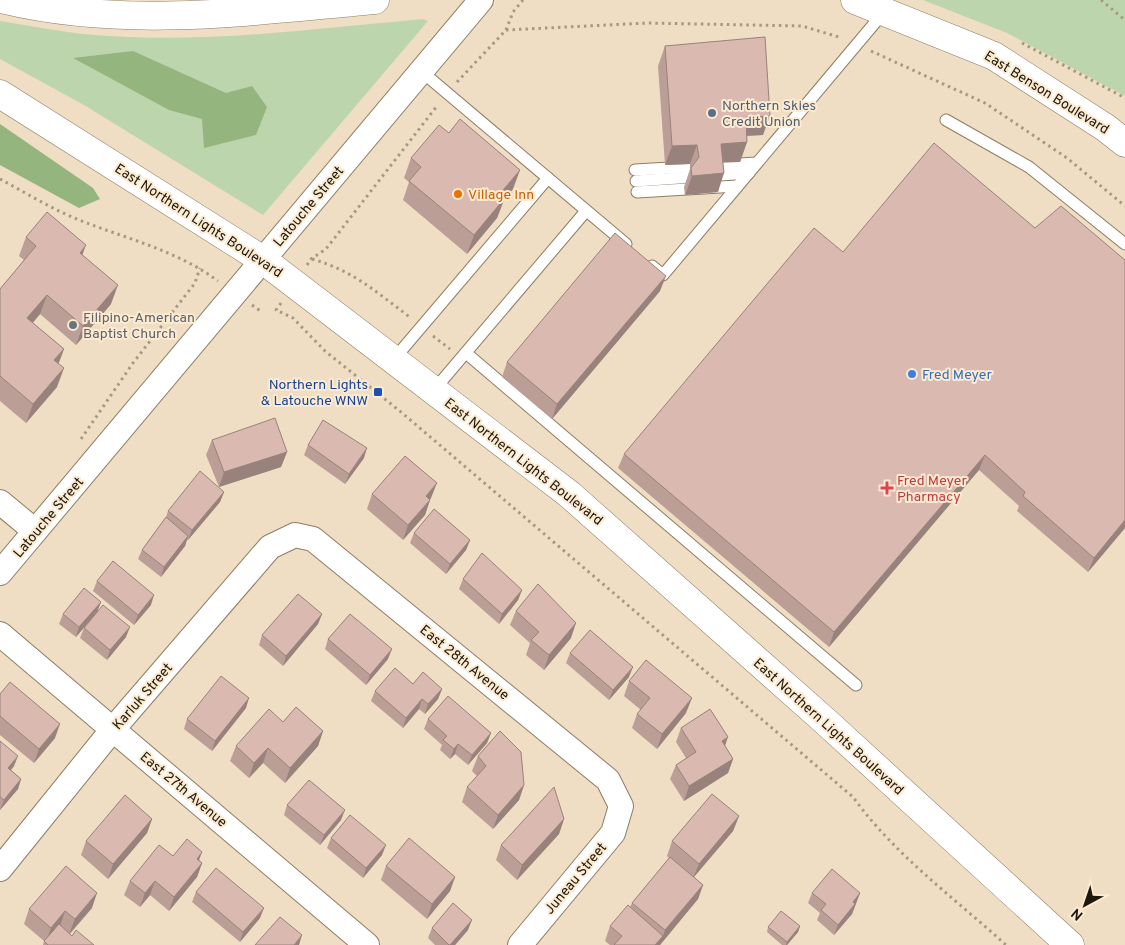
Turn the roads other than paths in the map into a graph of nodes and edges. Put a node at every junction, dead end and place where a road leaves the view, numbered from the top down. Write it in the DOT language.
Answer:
graph roads {
  1 [pos="5,0"];
  2 [pos="375,0"];
  3 [pos="481,0"];
  4 [pos="856,0"];
  5 [pos="884,12"];
  6 [pos="421,71"];
  7 [pos="0,94"];
  8 [pos="946,120"];
  9 [pos="1125,143"];
  10 [pos="757,163"];
  11 [pos="749,173"];
  12 [pos="548,178"];
  13 [pos="636,181"];
  14 [pos="738,186"];
  15 [pos="586,210"];
  16 [pos="1125,244"];
  17 [pos="263,260"];
  18 [pos="466,353"];
  19 [pos="393,359"];
  20 [pos="434,390"];
  21 [pos="0,502"];
  22 [pos="35,532"];
  23 [pos="295,535"];
  24 [pos="0,574"];
  25 [pos="0,634"];
  26 [pos="856,685"];
  27 [pos="113,729"];
  28 [pos="621,806"];
  29 [pos="0,869"];
  30 [pos="368,945"];
  31 [pos="520,945"];
  32 [pos="1070,945"];
  1 -- 2 [label="main road"];
  3 -- 6 [label="street, Latouche Street"];
  4 -- 5 [label="main road, East Benson Boulevard"];
  5 -- 9 [label="main road, East Benson Boulevard"];
  5 -- 10 [label="lane"];
  6 -- 12 [label="lane"];
  6 -- 17 [label="street, Latouche Street"];
  7 -- 17 [label="main road, East Northern Lights Boulevard"];
  8 -- 16 [label="lane"];
  10 -- 11 [label="lane"];
  10 -- 13 [label="lane"];
  11 -- 13 [label="lane"];
  11 -- 14 [label="lane"];
  12 -- 15 [label="lane"];
  12 -- 19 [label="lane"];
  13 -- 14 [label="lane"];
  14 -- 15 [label="lane"];
  15 -- 18 [label="lane"];
  17 -- 19 [label="main road, East Northern Lights Boulevard"];
  17 -- 22 [label="street, Latouche Street"];
  18 -- 20 [label="lane"];
  18 -- 26 [label="lane"];
  19 -- 20 [label="main road, East Northern Lights Boulevard"];
  20 -- 32 [label="main road, East Northern Lights Boulevard"];
  21 -- 22 [label="street"];
  22 -- 24 [label="street, Latouche Street"];
  23 -- 27 [label="street, Karluk Street"];
  23 -- 28 [label="street, East 28th Avenue"];
  25 -- 27 [label="street, East 27th Avenue"];
  27 -- 29 [label="street, Karluk Street"];
  27 -- 30 [label="street, East 27th Avenue"];
  28 -- 31 [label="street, Juneau Street"];
}
